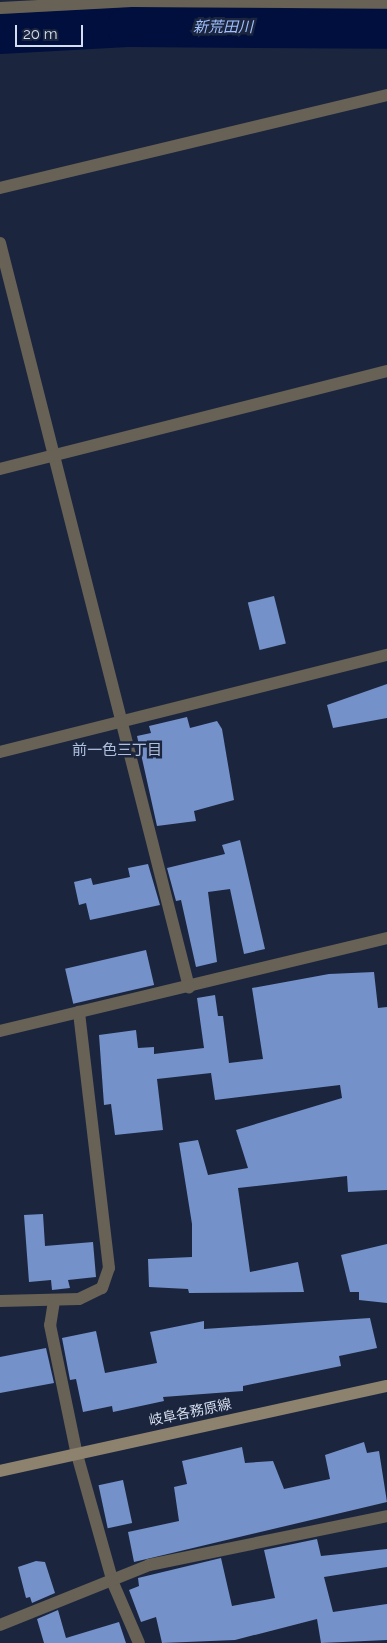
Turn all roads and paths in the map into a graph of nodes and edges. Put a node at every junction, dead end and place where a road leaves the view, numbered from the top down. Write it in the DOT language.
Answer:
graph roads {
  1 [pos="387,3"];
  2 [pos="0,8"];
  3 [pos="387,95"];
  4 [pos="0,188"];
  5 [pos="0,242"];
  6 [pos="387,371"];
  7 [pos="56,455"];
  8 [pos="0,469"];
  9 [pos="387,655"];
  10 [pos="122,722"];
  11 [pos="0,752"];
  12 [pos="387,938"];
  13 [pos="189,987"];
  14 [pos="79,1012"];
  15 [pos="0,1031"];
  16 [pos="0,1301"];
  17 [pos="54,1301"];
  18 [pos="387,1386"];
  19 [pos="76,1451"];
  20 [pos="0,1471"];
  21 [pos="387,1516"];
  22 [pos="113,1583"];
  23 [pos="0,1625"];
  24 [pos="139,1643"];
  1 -- 2 [label="street"];
  3 -- 4 [label="street"];
  5 -- 7 [label="street"];
  6 -- 7 [label="street"];
  7 -- 8 [label="street"];
  7 -- 10 [label="street"];
  9 -- 10 [label="street"];
  10 -- 11 [label="street"];
  10 -- 13 [label="street"];
  12 -- 13 [label="street"];
  13 -- 14 [label="street"];
  14 -- 15 [label="street"];
  14 -- 17 [label="street"];
  16 -- 17 [label="street"];
  17 -- 19 [label="street"];
  18 -- 19 [label="main road, 岐阜各務原線"];
  19 -- 20 [label="main road, 岐阜各務原線"];
  19 -- 22 [label="street"];
  21 -- 22 [label="street"];
  22 -- 23 [label="street"];
  22 -- 24 [label="street"];
}
